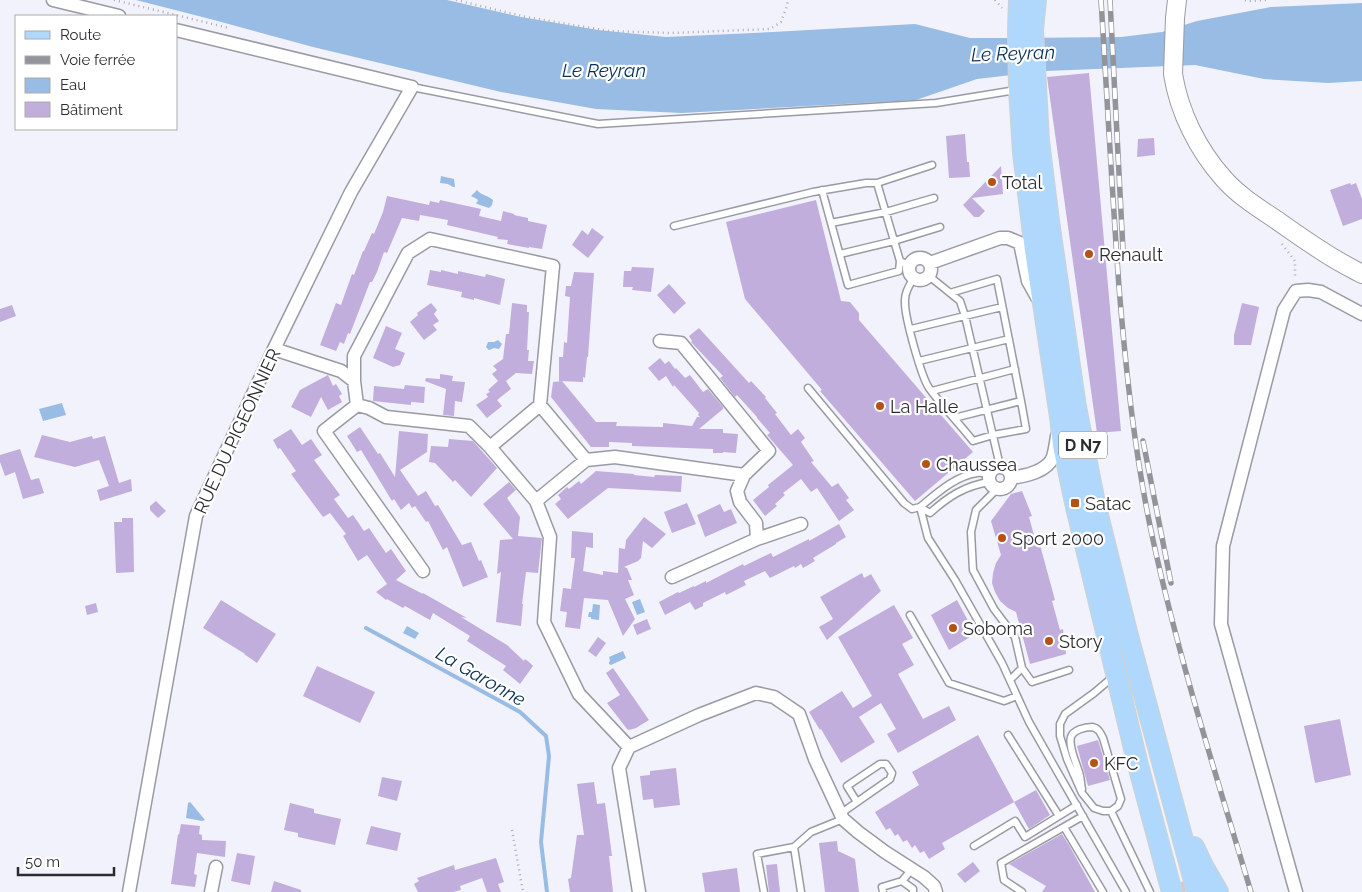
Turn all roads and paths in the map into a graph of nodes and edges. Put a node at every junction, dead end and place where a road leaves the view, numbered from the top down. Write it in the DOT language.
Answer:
graph roads {
  1 [pos="53,0"];
  2 [pos="456,0"];
  3 [pos="788,0"];
  4 [pos="1004,0"];
  5 [pos="1030,0"];
  6 [pos="1036,0"];
  7 [pos="1177,0"];
  8 [pos="1182,0"];
  9 [pos="1245,0"];
  10 [pos="1266,0"];
  11 [pos="116,15"];
  12 [pos="1175,18"];
  13 [pos="1022,19"];
  14 [pos="178,30"];
  15 [pos="1024,83"];
  16 [pos="412,87"];
  17 [pos="932,165"];
  18 [pos="877,183"];
  19 [pos="822,190"];
  20 [pos="934,198"];
  21 [pos="886,212"];
  22 [pos="831,223"];
  23 [pos="674,226"];
  24 [pos="940,226"];
  25 [pos="1279,239"];
  26 [pos="894,241"];
  27 [pos="840,254"];
  28 [pos="930,263"];
  29 [pos="908,268"];
  30 [pos="1362,274"];
  31 [pos="929,276"];
  32 [pos="1296,291"];
  33 [pos="950,293"];
  34 [pos="1042,306"];
  35 [pos="1002,307"];
  36 [pos="1362,314"];
  37 [pos="966,316"];
  38 [pos="910,329"];
  39 [pos="1009,339"];
  40 [pos="660,341"];
  41 [pos="274,348"];
  42 [pos="974,348"];
  43 [pos="919,361"];
  44 [pos="1015,369"];
  45 [pos="980,378"];
  46 [pos="354,381"];
  47 [pos="808,388"];
  48 [pos="932,391"];
  49 [pos="1021,400"];
  50 [pos="357,405"];
  51 [pos="540,405"];
  52 [pos="987,409"];
  53 [pos="1060,416"];
  54 [pos="954,418"];
  55 [pos="993,435"];
  56 [pos="490,447"];
  57 [pos="586,460"];
  58 [pos="1000,466"];
  59 [pos="744,475"];
  60 [pos="1011,478"];
  61 [pos="992,482"];
  62 [pos="536,501"];
  63 [pos="920,508"];
  64 [pos="801,524"];
  65 [pos="757,539"];
  66 [pos="423,571"];
  67 [pos="672,577"];
  68 [pos="910,616"];
  69 [pos="1022,668"];
  70 [pos="1069,670"];
  71 [pos="1116,673"];
  72 [pos="1010,680"];
  73 [pos="1017,696"];
  74 [pos="1008,735"];
  75 [pos="1158,744"];
  76 [pos="629,747"];
  77 [pos="1082,793"];
  78 [pos="856,802"];
  79 [pos="1077,805"];
  80 [pos="1111,811"];
  81 [pos="841,816"];
  82 [pos="1059,816"];
  83 [pos="1083,816"];
  84 [pos="1064,827"];
  85 [pos="512,830"];
  86 [pos="974,846"];
  87 [pos="794,847"];
  88 [pos="216,867"];
  89 [pos="912,869"];
  90 [pos="902,881"];
  91 [pos="1183,889"];
  92 [pos="128,892"];
  93 [pos="211,892"];
  94 [pos="523,892"];
  95 [pos="639,892"];
  96 [pos="764,892"];
  97 [pos="801,892"];
  98 [pos="883,892"];
  99 [pos="914,892"];
  100 [pos="936,892"];
  101 [pos="1022,892"];
  102 [pos="1103,892"];
  103 [pos="1126,892"];
  104 [pos="1150,892"];
  105 [pos="1218,892"];
  106 [pos="1296,892"];
  1 -- 11 [label="street"];
  2 -- 3 [label="path"];
  4 -- 13 [label="main road"];
  5 -- 13 [label="main road"];
  6 -- 13 [label="main road"];
  7 -- 12 [label="main road"];
  8 -- 12 [label="main road"];
  9 -- 10 [label="path"];
  12 -- 30 [label="main road"];
  13 -- 15 [label="main road, D N7"];
  14 -- 16 [label="street"];
  15 -- 16 [label="lane"];
  15 -- 34 [label="main road, D N7"];
  15 -- 75 [label="main road, D N7"];
  16 -- 41 [label="street, RUE DU PIGEONNIER"];
  17 -- 18 [label="lane"];
  18 -- 19 [label="lane"];
  18 -- 21 [label="lane"];
  19 -- 22 [label="lane"];
  19 -- 23 [label="lane"];
  20 -- 21 [label="lane"];
  21 -- 22 [label="lane"];
  21 -- 26 [label="lane"];
  22 -- 27 [label="lane"];
  24 -- 26 [label="lane"];
  25 -- 32 [label="path"];
  26 -- 27 [label="lane"];
  26 -- 29 [label="lane"];
  27 -- 29 [label="lane"];
  28 -- 29 [label="street"];
  28 -- 31 [label="street"];
  28 -- 34 [label="street"];
  29 -- 31 [label="street"];
  29 -- 38 [label="lane"];
  31 -- 33 [label="lane"];
  32 -- 36 [label="street"];
  32 -- 106 [label="street"];
  33 -- 35 [label="lane"];
  33 -- 37 [label="lane"];
  34 -- 53 [label="main road, D N7"];
  35 -- 37 [label="lane"];
  35 -- 39 [label="lane"];
  37 -- 38 [label="lane"];
  37 -- 42 [label="lane"];
  38 -- 43 [label="lane"];
  39 -- 42 [label="lane"];
  39 -- 44 [label="lane"];
  40 -- 59 [label="street"];
  41 -- 46 [label="street"];
  41 -- 92 [label="street, RUE DU PIGEONNIER"];
  42 -- 43 [label="lane"];
  42 -- 45 [label="lane"];
  43 -- 48 [label="lane"];
  44 -- 45 [label="lane"];
  44 -- 49 [label="lane"];
  45 -- 48 [label="lane"];
  45 -- 52 [label="lane"];
  46 -- 50 [label="street"];
  46 -- 51 [label="street"];
  47 -- 63 [label="lane"];
  48 -- 54 [label="lane"];
  49 -- 52 [label="lane"];
  49 -- 55 [label="lane"];
  50 -- 56 [label="street"];
  50 -- 66 [label="street"];
  51 -- 56 [label="street"];
  51 -- 57 [label="street"];
  52 -- 54 [label="lane"];
  52 -- 55 [label="lane"];
  53 -- 60 [label="street"];
  53 -- 71 [label="main road"];
  53 -- 91 [label="main road, D N7"];
  54 -- 55 [label="lane"];
  55 -- 58 [label="lane"];
  56 -- 62 [label="street"];
  57 -- 59 [label="street"];
  57 -- 62 [label="street"];
  58 -- 60 [label="street"];
  58 -- 61 [label="street"];
  59 -- 65 [label="street"];
  60 -- 61 [label="street"];
  61 -- 63 [label="lane"];
  61 -- 63 [label="lane"];
  61 -- 69 [label="lane"];
  62 -- 76 [label="street"];
  63 -- 72 [label="lane"];
  64 -- 65 [label="street"];
  65 -- 67 [label="street"];
  68 -- 73 [label="lane"];
  69 -- 70 [label="lane"];
  69 -- 72 [label="lane"];
  71 -- 77 [label="lane"];
  71 -- 91 [label="main road"];
  72 -- 73 [label="lane"];
  73 -- 79 [label="lane"];
  74 -- 82 [label="lane"];
  75 -- 91 [label="main road, D N7"];
  75 -- 105 [label="main road, D N7"];
  76 -- 81 [label="street"];
  76 -- 95 [label="street"];
  77 -- 80 [label="lane"];
  77 -- 80 [label="lane"];
  78 -- 78 [label="lane"];
  78 -- 81 [label="lane"];
  79 -- 82 [label="lane"];
  79 -- 83 [label="lane"];
  80 -- 104 [label="lane"];
  81 -- 87 [label="lane"];
  81 -- 89 [label="street"];
  82 -- 86 [label="lane"];
  83 -- 84 [label="lane"];
  83 -- 103 [label="lane"];
  84 -- 101 [label="lane"];
  84 -- 102 [label="lane"];
  85 -- 94 [label="path"];
  87 -- 96 [label="lane"];
  87 -- 97 [label="lane"];
  88 -- 93 [label="street"];
  89 -- 90 [label="lane"];
  89 -- 100 [label="street"];
  90 -- 98 [label="lane"];
  90 -- 99 [label="lane"];
}
